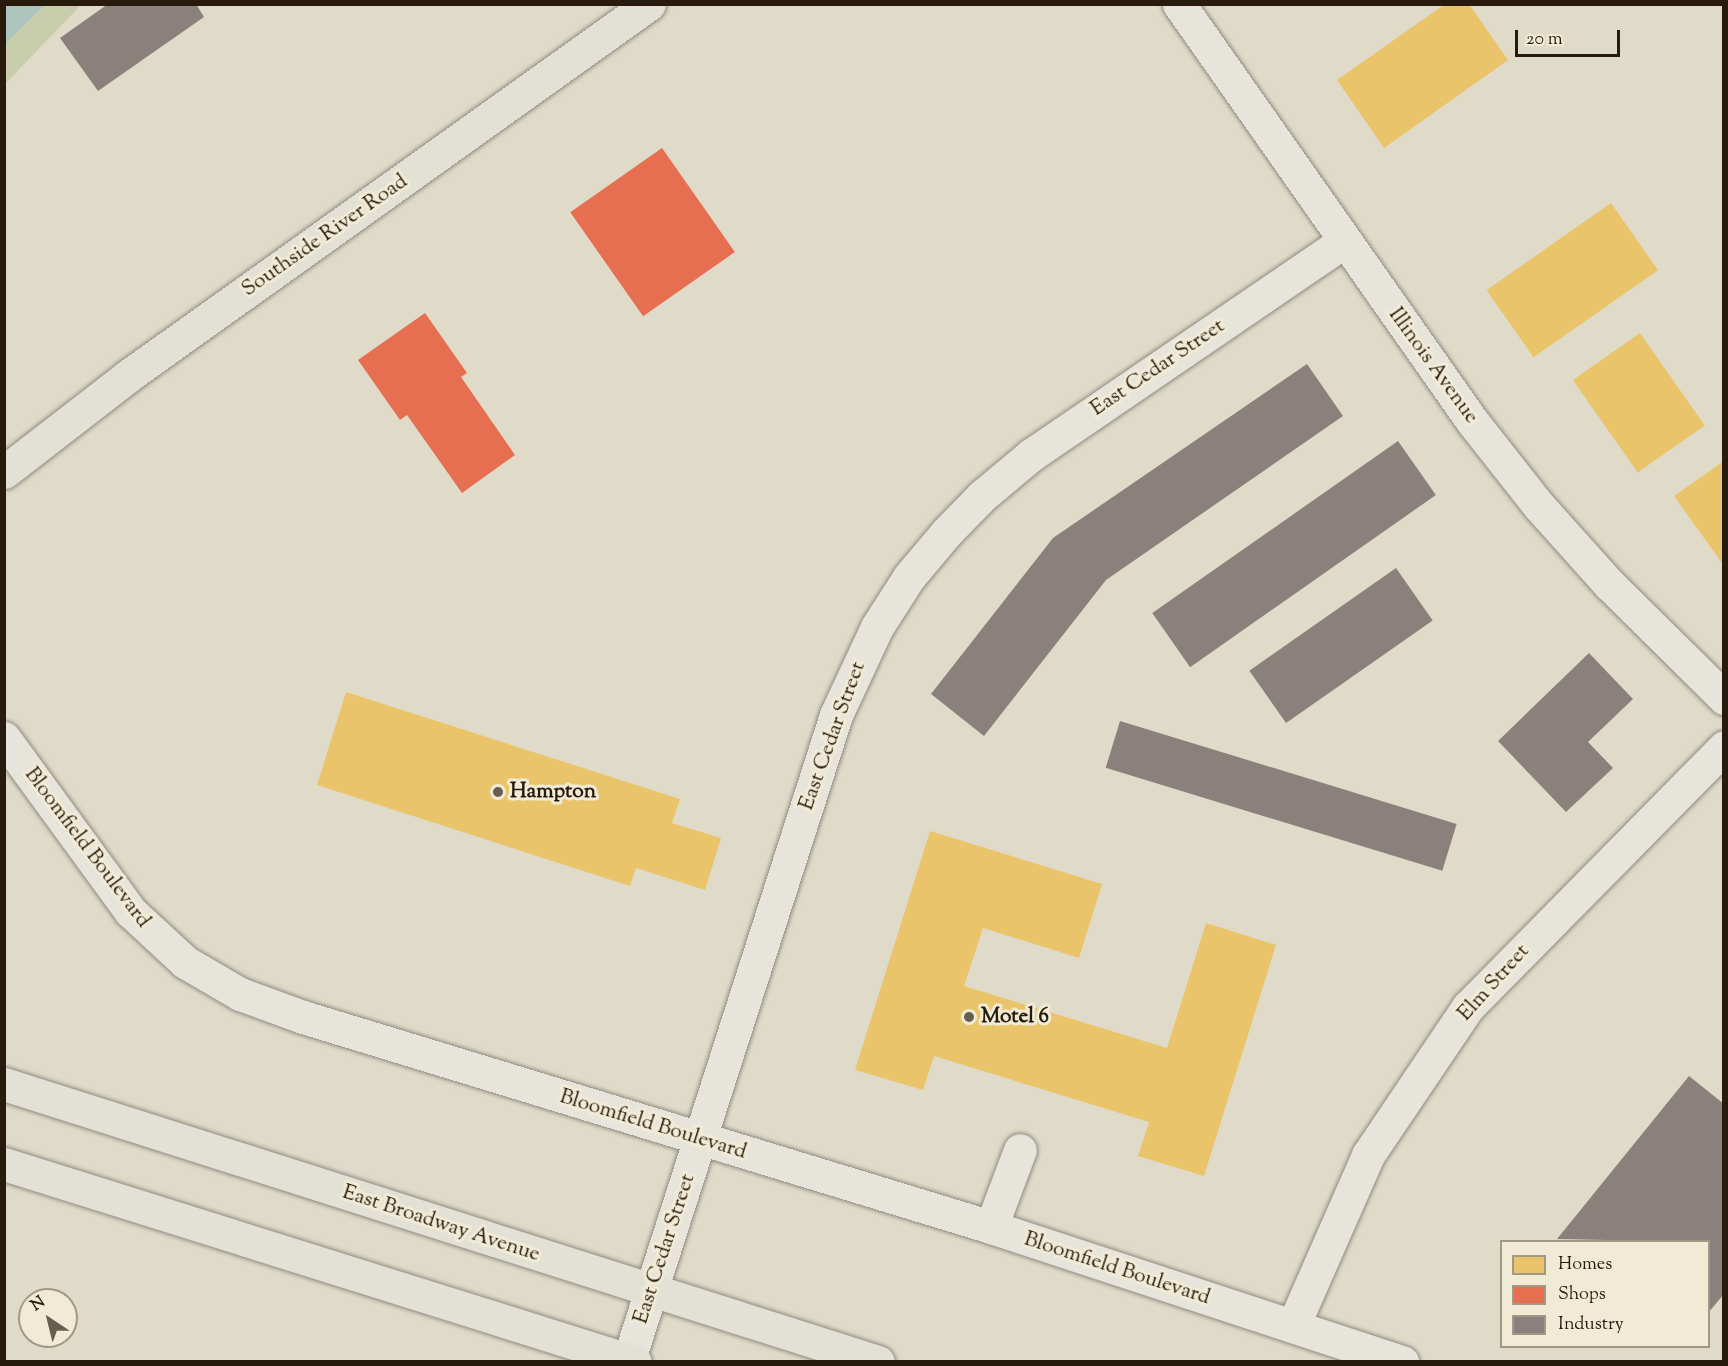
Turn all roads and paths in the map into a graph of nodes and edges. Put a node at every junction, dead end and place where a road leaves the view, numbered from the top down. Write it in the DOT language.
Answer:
graph roads {
  1 [pos="650,4"];
  2 [pos="1179,4"];
  3 [pos="1343,242"];
  4 [pos="4,472"];
  5 [pos="1724,698"];
  6 [pos="4,738"];
  7 [pos="1724,747"];
  8 [pos="4,1084"];
  9 [pos="700,1139"];
  10 [pos="1020,1150"];
  11 [pos="4,1164"];
  12 [pos="992,1227"];
  13 [pos="651,1291"];
  14 [pos="1293,1326"];
  15 [pos="631,1361"];
  16 [pos="878,1362"];
  17 [pos="1402,1362"];
  1 -- 4 [label="main road, Southside River Road"];
  2 -- 3 [label="street, Illinois Avenue"];
  3 -- 5 [label="street, Illinois Avenue"];
  3 -- 9 [label="street, East Cedar Street"];
  6 -- 9 [label="street, Bloomfield Boulevard"];
  7 -- 14 [label="street, Elm Street"];
  8 -- 13 [label="main road, East Broadway Avenue"];
  9 -- 12 [label="street, Bloomfield Boulevard"];
  9 -- 13 [label="street, East Cedar Street"];
  10 -- 12 [label="street"];
  11 -- 15 [label="main road"];
  12 -- 14 [label="street, Bloomfield Boulevard"];
  13 -- 15 [label="street, East Cedar Street"];
  13 -- 16 [label="main road, East Broadway Avenue"];
  14 -- 17 [label="street, Bloomfield Boulevard"];
}
